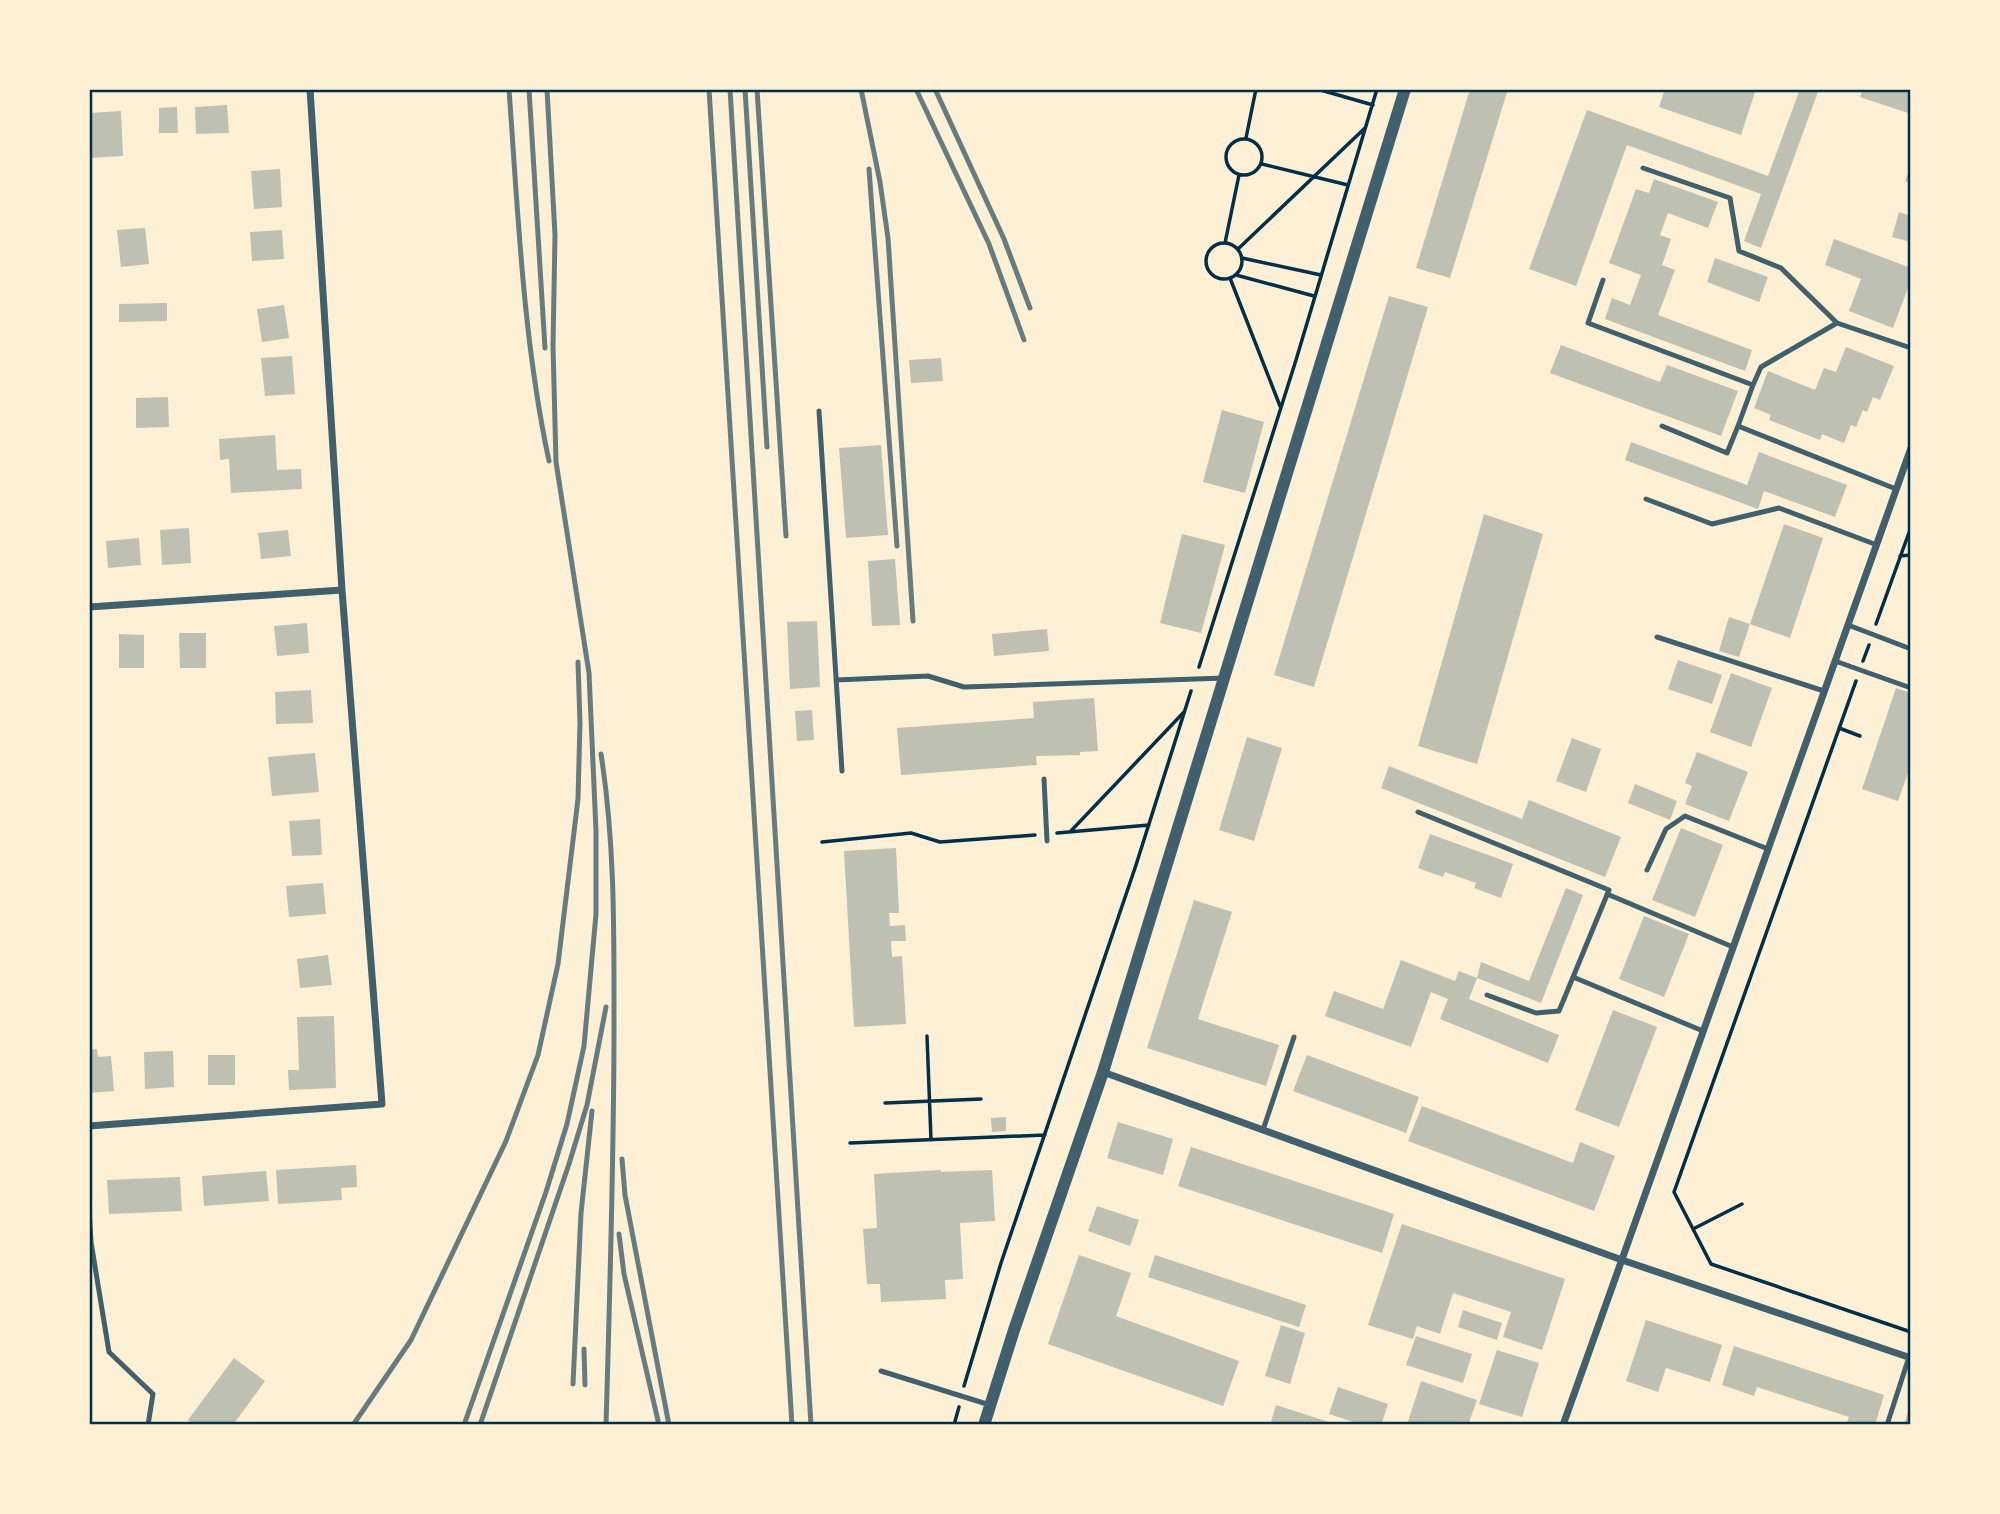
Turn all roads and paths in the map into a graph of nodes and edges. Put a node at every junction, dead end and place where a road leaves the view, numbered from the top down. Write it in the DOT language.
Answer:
graph roads {
  1 [pos="310,89"];
  2 [pos="1256,89"];
  3 [pos="1317,89"];
  4 [pos="1377,89"];
  5 [pos="1405,89"];
  6 [pos="1373,105"];
  7 [pos="1366,126"];
  8 [pos="1246,138"];
  9 [pos="1262,164"];
  10 [pos="1643,167"];
  11 [pos="1239,175"];
  12 [pos="1313,177"];
  13 [pos="1348,186"];
  14 [pos="1225,243"];
  15 [pos="1238,249"];
  16 [pos="1242,258"];
  17 [pos="1236,275"];
  18 [pos="1321,275"];
  19 [pos="1230,278"];
  20 [pos="1603,280"];
  21 [pos="1314,296"];
  22 [pos="1837,323"];
  23 [pos="1911,348"];
  24 [pos="1753,385"];
  25 [pos="1281,408"];
  26 [pos="819,411"];
  27 [pos="1662,426"];
  28 [pos="1738,426"];
  29 [pos="1911,448"];
  30 [pos="1896,489"];
  31 [pos="1646,499"];
  32 [pos="1911,527"];
  33 [pos="1877,545"];
  34 [pos="1911,555"];
  35 [pos="1900,556"];
  36 [pos="342,590"];
  37 [pos="89,607"];
  38 [pos="1848,625"];
  39 [pos="1872,635"];
  40 [pos="1657,637"];
  41 [pos="1911,649"];
  42 [pos="1835,661"];
  43 [pos="1860,670"];
  44 [pos="1224,678"];
  45 [pos="1195,679"];
  46 [pos="836,680"];
  47 [pos="1911,688"];
  48 [pos="1825,691"];
  49 [pos="1185,710"];
  50 [pos="1839,728"];
  51 [pos="1860,736"];
  52 [pos="842,771"];
  53 [pos="1044,779"];
  54 [pos="1418,812"];
  55 [pos="1149,825"];
  56 [pos="1070,832"];
  57 [pos="1046,834"];
  58 [pos="1047,841"];
  59 [pos="822,842"];
  60 [pos="1768,849"];
  61 [pos="1647,870"];
  62 [pos="1607,894"];
  63 [pos="1733,947"];
  64 [pos="1573,977"];
  65 [pos="1487,995"];
  66 [pos="1703,1031"];
  67 [pos="928,1036"];
  68 [pos="1294,1037"];
  69 [pos="1103,1072"];
  70 [pos="981,1099"];
  71 [pos="930,1101"];
  72 [pos="885,1102"];
  73 [pos="89,1126"];
  74 [pos="1262,1129"];
  75 [pos="1045,1135"];
  76 [pos="931,1140"];
  77 [pos="850,1143"];
  78 [pos="1742,1204"];
  79 [pos="89,1208"];
  80 [pos="1693,1229"];
  81 [pos="1622,1260"];
  82 [pos="1911,1332"];
  83 [pos="1910,1357"];
  84 [pos="881,1371"];
  85 [pos="961,1396"];
  86 [pos="990,1405"];
  87 [pos="148,1425"];
  88 [pos="954,1425"];
  89 [pos="984,1425"];
  90 [pos="1563,1425"];
  91 [pos="1887,1425"];
  1 -- 36 [label="street"];
  2 -- 8 [label="path"];
  3 -- 6 [label="path"];
  4 -- 6 [label="path"];
  5 -- 44 [label="street"];
  6 -- 7 [label="path"];
  7 -- 12 [label="path"];
  7 -- 13 [label="path"];
  8 -- 9 [label="path"];
  8 -- 11 [label="path"];
  9 -- 11 [label="path"];
  9 -- 12 [label="path"];
  10 -- 22 [label="lane"];
  11 -- 14 [label="path"];
  12 -- 13 [label="path"];
  12 -- 15 [label="path"];
  13 -- 18 [label="path"];
  14 -- 15 [label="path"];
  14 -- 19 [label="path"];
  15 -- 16 [label="path"];
  16 -- 17 [label="path"];
  16 -- 18 [label="path"];
  17 -- 19 [label="path"];
  17 -- 21 [label="path"];
  18 -- 21 [label="path"];
  19 -- 25 [label="path"];
  20 -- 24 [label="lane"];
  21 -- 25 [label="path"];
  22 -- 23 [label="lane"];
  22 -- 24 [label="lane"];
  24 -- 28 [label="lane"];
  25 -- 45 [label="path"];
  26 -- 46 [label="lane"];
  27 -- 28 [label="lane"];
  28 -- 30 [label="lane"];
  29 -- 30 [label="street"];
  30 -- 33 [label="street"];
  31 -- 33 [label="lane"];
  32 -- 35 [label="path"];
  33 -- 38 [label="street"];
  34 -- 35 [label="path"];
  35 -- 39 [label="path"];
  36 -- 37 [label="street"];
  36 -- 73 [label="street"];
  38 -- 39 [label="lane"];
  38 -- 42 [label="street"];
  39 -- 41 [label="lane"];
  39 -- 43 [label="path"];
  40 -- 48 [label="lane"];
  42 -- 43 [label="lane"];
  42 -- 48 [label="street"];
  43 -- 47 [label="lane"];
  43 -- 50 [label="path"];
  44 -- 45 [label="lane"];
  44 -- 69 [label="street"];
  45 -- 46 [label="lane"];
  45 -- 49 [label="path"];
  46 -- 52 [label="lane"];
  48 -- 60 [label="street"];
  49 -- 55 [label="path"];
  49 -- 56 [label="path"];
  50 -- 51 [label="path"];
  50 -- 80 [label="path"];
  53 -- 57 [label="lane"];
  54 -- 62 [label="lane"];
  55 -- 56 [label="path"];
  55 -- 75 [label="path"];
  56 -- 57 [label="path"];
  57 -- 58 [label="lane"];
  57 -- 59 [label="path"];
  60 -- 61 [label="lane"];
  60 -- 63 [label="street"];
  62 -- 63 [label="lane"];
  62 -- 64 [label="lane"];
  63 -- 66 [label="street"];
  64 -- 65 [label="lane"];
  64 -- 66 [label="lane"];
  66 -- 81 [label="street"];
  67 -- 71 [label="path"];
  68 -- 74 [label="lane"];
  69 -- 74 [label="street"];
  69 -- 86 [label="street"];
  70 -- 71 [label="path"];
  71 -- 72 [label="path"];
  71 -- 76 [label="path"];
  74 -- 81 [label="street"];
  75 -- 76 [label="path"];
  75 -- 85 [label="path"];
  76 -- 77 [label="path"];
  78 -- 80 [label="path"];
  79 -- 87 [label="lane"];
  80 -- 82 [label="path"];
  81 -- 83 [label="street"];
  81 -- 90 [label="street"];
  83 -- 91 [label="lane"];
  84 -- 85 [label="lane"];
  85 -- 86 [label="lane"];
  85 -- 88 [label="path"];
  86 -- 89 [label="street"];
}
